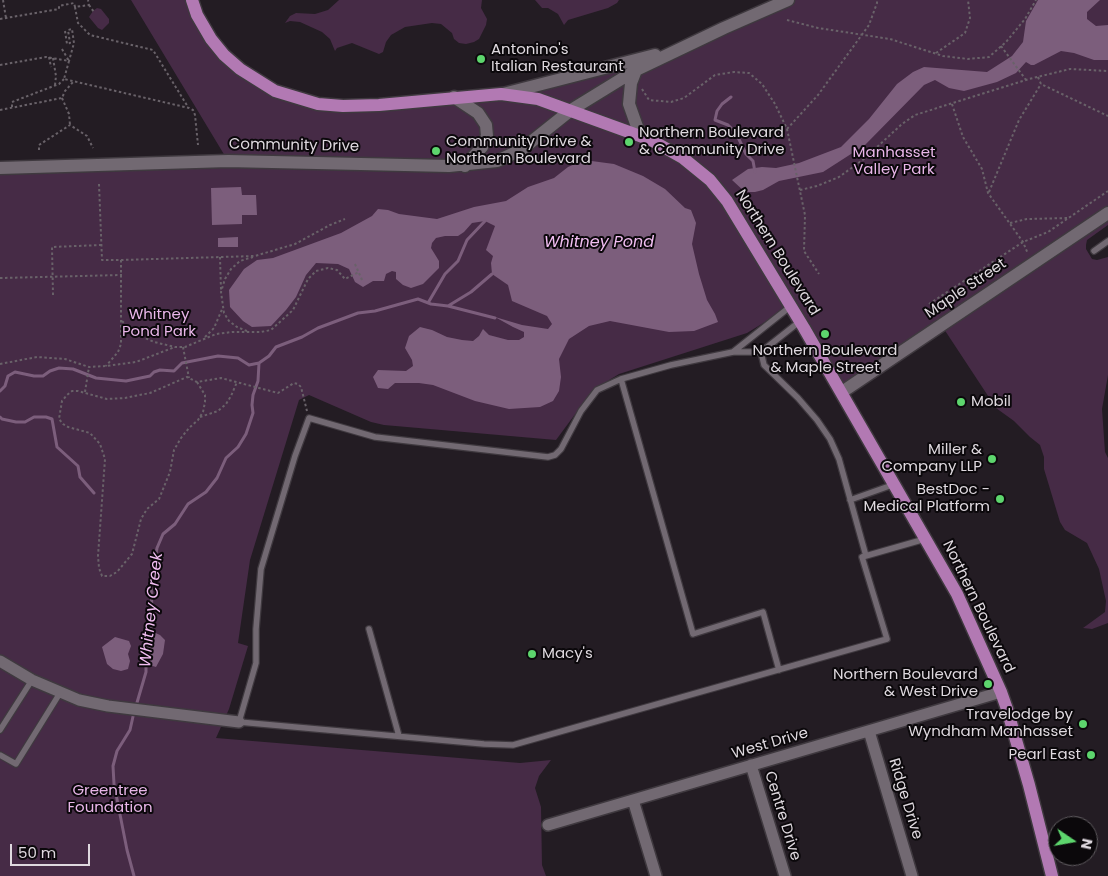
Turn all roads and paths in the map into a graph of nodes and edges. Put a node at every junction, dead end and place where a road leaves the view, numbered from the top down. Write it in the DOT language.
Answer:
graph roads {
  1 [pos="3,0"];
  2 [pos="88,0"];
  3 [pos="192,0"];
  4 [pos="788,0"];
  5 [pos="877,0"];
  6 [pos="968,0"];
  7 [pos="1036,0"];
  8 [pos="89,5"];
  9 [pos="75,7"];
  10 [pos="94,12"];
  11 [pos="6,18"];
  12 [pos="0,19"];
  13 [pos="787,20"];
  14 [pos="65,31"];
  15 [pos="862,34"];
  16 [pos="1002,46"];
  17 [pos="682,48"];
  18 [pos="62,49"];
  19 [pos="936,53"];
  20 [pos="49,57"];
  21 [pos="53,58"];
  22 [pos="69,61"];
  23 [pos="0,65"];
  24 [pos="51,67"];
  25 [pos="636,70"];
  26 [pos="1108,71"];
  27 [pos="1038,77"];
  28 [pos="64,79"];
  29 [pos="1026,80"];
  30 [pos="73,82"];
  31 [pos="1041,84"];
  32 [pos="55,86"];
  33 [pos="642,89"];
  34 [pos="501,94"];
  35 [pos="454,97"];
  36 [pos="62,98"];
  37 [pos="952,104"];
  38 [pos="12,108"];
  39 [pos="189,108"];
  40 [pos="0,110"];
  41 [pos="571,110"];
  42 [pos="1108,116"];
  43 [pos="70,125"];
  44 [pos="787,130"];
  45 [pos="640,135"];
  46 [pos="198,145"];
  47 [pos="93,148"];
  48 [pos="39,150"];
  49 [pos="465,166"];
  50 [pos="0,168"];
  51 [pos="99,184"];
  52 [pos="800,190"];
  53 [pos="1108,191"];
  54 [pos="988,193"];
  55 [pos="1108,213"];
  56 [pos="1068,218"];
  57 [pos="345,219"];
  58 [pos="1010,223"];
  59 [pos="1108,241"];
  60 [pos="1023,242"];
  61 [pos="101,245"];
  62 [pos="1094,251"];
  63 [pos="256,256"];
  64 [pos="220,257"];
  65 [pos="121,260"];
  66 [pos="355,264"];
  67 [pos="1032,264"];
  68 [pos="359,272"];
  69 [pos="819,274"];
  70 [pos="122,275"];
  71 [pos="52,277"];
  72 [pos="0,278"];
  73 [pos="362,280"];
  74 [pos="221,292"];
  75 [pos="53,295"];
  76 [pos="930,304"];
  77 [pos="791,306"];
  78 [pos="223,307"];
  79 [pos="122,321"];
  80 [pos="800,321"];
  81 [pos="249,332"];
  82 [pos="204,338"];
  83 [pos="174,347"];
  84 [pos="183,347"];
  85 [pos="732,352"];
  86 [pos="761,352"];
  87 [pos="0,364"];
  88 [pos="106,366"];
  89 [pos="90,367"];
  90 [pos="189,378"];
  91 [pos="621,379"];
  92 [pos="197,382"];
  93 [pos="237,382"];
  94 [pos="85,392"];
  95 [pos="842,392"];
  96 [pos="200,417"];
  97 [pos="309,418"];
  98 [pos="895,484"];
  99 [pos="850,500"];
  100 [pos="927,539"];
  101 [pos="866,556"];
  102 [pos="369,629"];
  103 [pos="0,660"];
  104 [pos="779,670"];
  105 [pos="32,680"];
  106 [pos="1001,692"];
  107 [pos="60,693"];
  108 [pos="238,722"];
  109 [pos="0,730"];
  110 [pos="869,731"];
  111 [pos="399,736"];
  112 [pos="0,755"];
  113 [pos="751,765"];
  114 [pos="633,800"];
  115 [pos="548,825"];
  116 [pos="656,876"];
  117 [pos="785,876"];
  118 [pos="912,876"];
  119 [pos="1052,876"];
  1 -- 11 [label="path"];
  2 -- 8 [label="path"];
  3 -- 35 [label="main road, Northern Boulevard"];
  4 -- 17 [label="main road"];
  5 -- 15 [label="path"];
  6 -- 19 [label="path"];
  7 -- 16 [label="path"];
  8 -- 9 [label="path"];
  8 -- 10 [label="path"];
  9 -- 11 [label="path"];
  9 -- 39 [label="path"];
  11 -- 12 [label="path"];
  13 -- 15 [label="path"];
  14 -- 22 [label="path"];
  15 -- 19 [label="path"];
  15 -- 44 [label="path"];
  16 -- 19 [label="path"];
  16 -- 29 [label="path"];
  17 -- 25 [label="main road, Community Drive"];
  17 -- 34 [label="main road"];
  18 -- 22 [label="path"];
  20 -- 21 [label="path"];
  20 -- 23 [label="path"];
  20 -- 24 [label="path"];
  21 -- 22 [label="path"];
  21 -- 32 [label="path"];
  22 -- 28 [label="path"];
  25 -- 41 [label="main road, Community Drive"];
  25 -- 45 [label="main road"];
  26 -- 27 [label="path"];
  27 -- 29 [label="path"];
  27 -- 31 [label="path"];
  28 -- 30 [label="path"];
  28 -- 32 [label="path"];
  29 -- 37 [label="path"];
  30 -- 36 [label="path"];
  30 -- 39 [label="path"];
  31 -- 42 [label="path"];
  31 -- 54 [label="path"];
  32 -- 38 [label="path"];
  33 -- 44 [label="path"];
  34 -- 35 [label="main road, Northern Boulevard"];
  34 -- 41 [label="main road, Northern Boulevard"];
  35 -- 49 [label="main road"];
  36 -- 38 [label="path"];
  36 -- 43 [label="path"];
  37 -- 52 [label="path"];
  37 -- 54 [label="path"];
  38 -- 40 [label="path"];
  39 -- 46 [label="path"];
  41 -- 45 [label="main road, Northern Boulevard"];
  41 -- 49 [label="main road, Community Drive"];
  43 -- 47 [label="path"];
  43 -- 48 [label="path"];
  44 -- 52 [label="path"];
  45 -- 77 [label="main road, Northern Boulevard"];
  49 -- 50 [label="main road, Community Drive"];
  51 -- 61 [label="path"];
  52 -- 69 [label="path"];
  53 -- 56 [label="path"];
  54 -- 58 [label="path"];
  55 -- 67 [label="main road, Maple Street"];
  56 -- 58 [label="path"];
  56 -- 60 [label="path"];
  57 -- 63 [label="path"];
  58 -- 60 [label="path"];
  59 -- 62 [label="lane"];
  60 -- 67 [label="path"];
  60 -- 76 [label="path"];
  61 -- 65 [label="path"];
  61 -- 71 [label="path"];
  63 -- 64 [label="path"];
  63 -- 74 [label="path"];
  64 -- 65 [label="path"];
  64 -- 74 [label="path"];
  65 -- 70 [label="path"];
  66 -- 68 [label="path"];
  67 -- 95 [label="main road, Maple Street"];
  68 -- 73 [label="path"];
  68 -- 81 [label="path"];
  70 -- 71 [label="path"];
  70 -- 79 [label="path"];
  71 -- 72 [label="path"];
  71 -- 75 [label="path"];
  74 -- 78 [label="path"];
  77 -- 80 [label="main road, Northern Boulevard"];
  77 -- 85 [label="lane"];
  78 -- 81 [label="path"];
  78 -- 82 [label="path"];
  79 -- 83 [label="path"];
  79 -- 88 [label="path"];
  80 -- 86 [label="lane"];
  80 -- 95 [label="main road, Northern Boulevard"];
  81 -- 82 [label="path"];
  82 -- 84 [label="path"];
  83 -- 84 [label="path"];
  83 -- 88 [label="path"];
  84 -- 90 [label="path"];
  85 -- 86 [label="lane"];
  85 -- 91 [label="lane"];
  86 -- 99 [label="lane"];
  87 -- 89 [label="path"];
  88 -- 89 [label="path"];
  89 -- 94 [label="path"];
  90 -- 92 [label="path"];
  90 -- 94 [label="path"];
  91 -- 97 [label="lane"];
  91 -- 104 [label="lane"];
  92 -- 93 [label="path"];
  92 -- 96 [label="path"];
  93 -- 96 [label="path"];
  93 -- 97 [label="path"];
  94 -- 96 [label="path"];
  95 -- 98 [label="main road, Northern Boulevard"];
  97 -- 108 [label="lane"];
  98 -- 99 [label="lane"];
  98 -- 100 [label="main road, Northern Boulevard"];
  99 -- 101 [label="lane"];
  100 -- 101 [label="lane"];
  100 -- 106 [label="main road, Northern Boulevard"];
  101 -- 104 [label="lane"];
  102 -- 111 [label="lane"];
  103 -- 105 [label="street"];
  104 -- 111 [label="lane"];
  105 -- 107 [label="street"];
  105 -- 109 [label="lane"];
  106 -- 110 [label="street, West Drive"];
  106 -- 119 [label="main road, Northern Boulevard"];
  107 -- 108 [label="street"];
  107 -- 112 [label="lane"];
  108 -- 111 [label="lane"];
  110 -- 113 [label="street, West Drive"];
  110 -- 118 [label="street, Ridge Drive"];
  113 -- 114 [label="street, West Drive"];
  113 -- 117 [label="street, Centre Drive"];
  114 -- 115 [label="street, West Drive"];
  114 -- 116 [label="street"];
}
